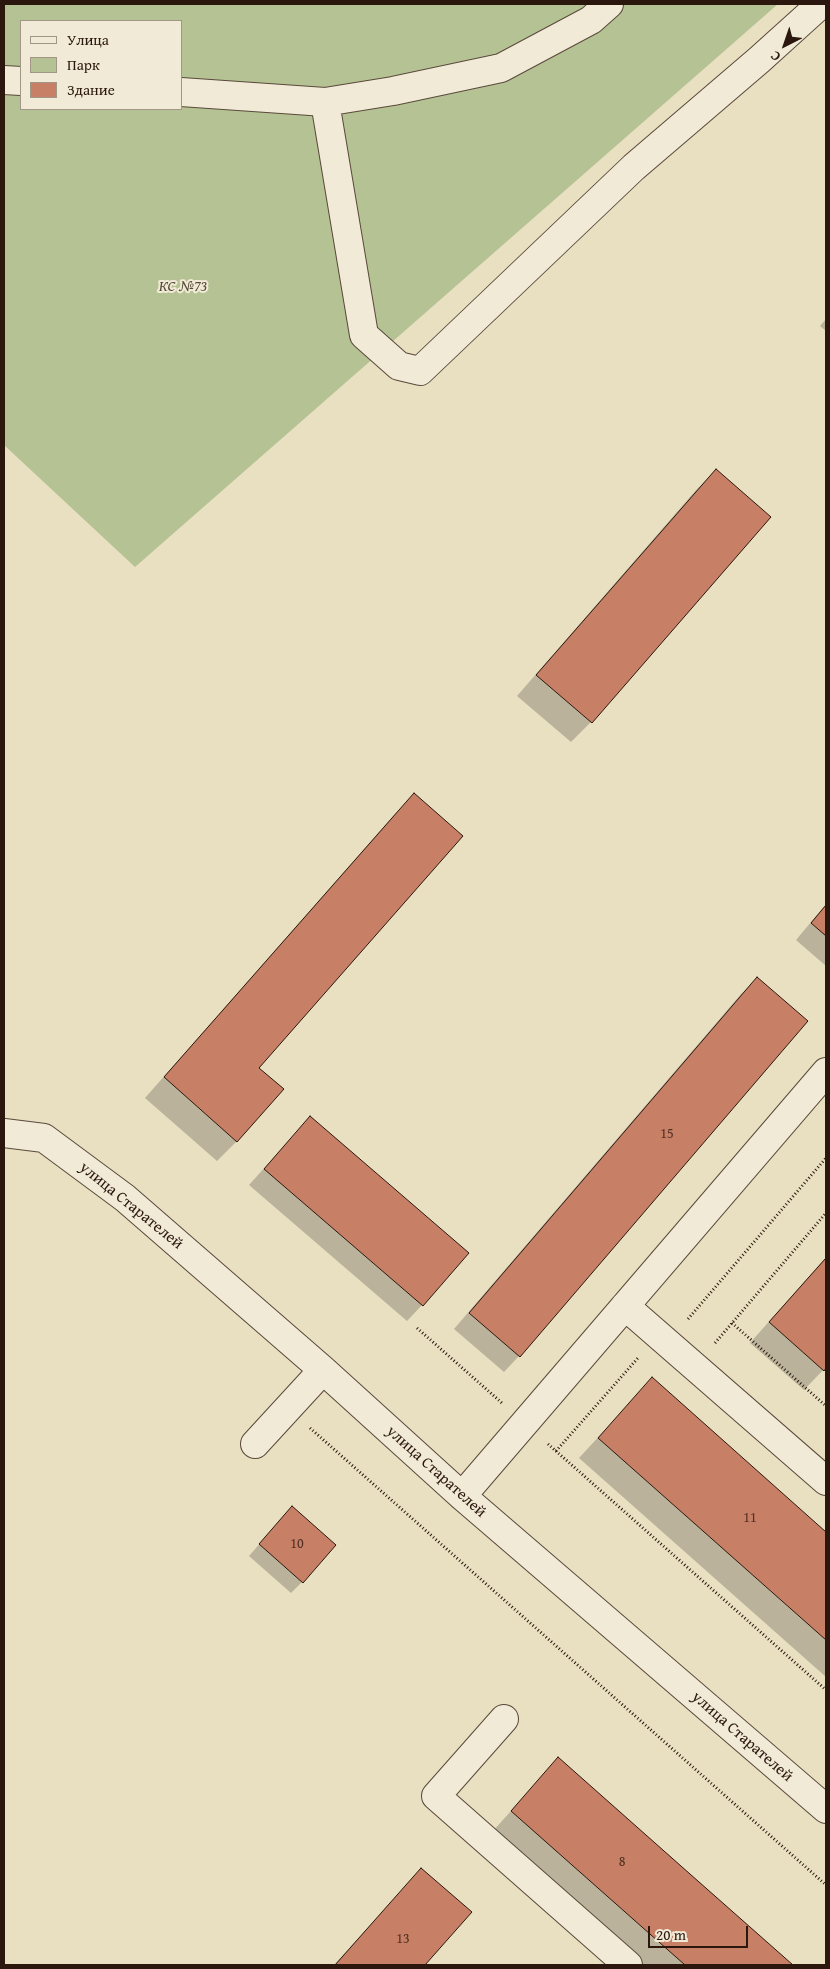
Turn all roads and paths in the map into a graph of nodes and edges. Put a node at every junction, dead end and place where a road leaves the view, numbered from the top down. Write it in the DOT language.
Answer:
graph roads {
  1 [pos="608,4"];
  2 [pos="821,4"];
  3 [pos="4,80"];
  4 [pos="20,81"];
  5 [pos="182,92"];
  6 [pos="325,102"];
  7 [pos="826,1072"];
  8 [pos="4,1133"];
  9 [pos="826,1158"];
  10 [pos="826,1213"];
  11 [pos="625,1306"];
  12 [pos="732,1323"];
  13 [pos="417,1328"];
  14 [pos="663,1339"];
  15 [pos="695,1366"];
  16 [pos="323,1370"];
  17 [pos="826,1406"];
  18 [pos="288,1408"];
  19 [pos="524,1423"];
  20 [pos="255,1444"];
  21 [pos="556,1451"];
  22 [pos="826,1479"];
  23 [pos="462,1496"];
  24 [pos="826,1690"];
  25 [pos="504,1719"];
  26 [pos="826,1809"];
  27 [pos="826,1885"];
  28 [pos="628,1965"];
  1 -- 6 [label="street"];
  2 -- 6 [label="street"];
  3 -- 4 [label="street"];
  5 -- 6 [label="street"];
  7 -- 11 [label="street"];
  8 -- 16 [label="street, улица Старателей"];
  9 -- 14 [label="path"];
  10 -- 12 [label="path"];
  11 -- 14 [label="street"];
  11 -- 19 [label="street"];
  12 -- 15 [label="path"];
  12 -- 17 [label="path"];
  13 -- 19 [label="path"];
  14 -- 15 [label="street"];
  14 -- 21 [label="path"];
  15 -- 22 [label="street"];
  16 -- 18 [label="street"];
  16 -- 23 [label="street, улица Старателей"];
  18 -- 20 [label="street"];
  18 -- 27 [label="path"];
  19 -- 21 [label="path"];
  19 -- 23 [label="street"];
  21 -- 24 [label="path"];
  23 -- 26 [label="street, улица Старателей"];
  25 -- 28 [label="street"];
}
